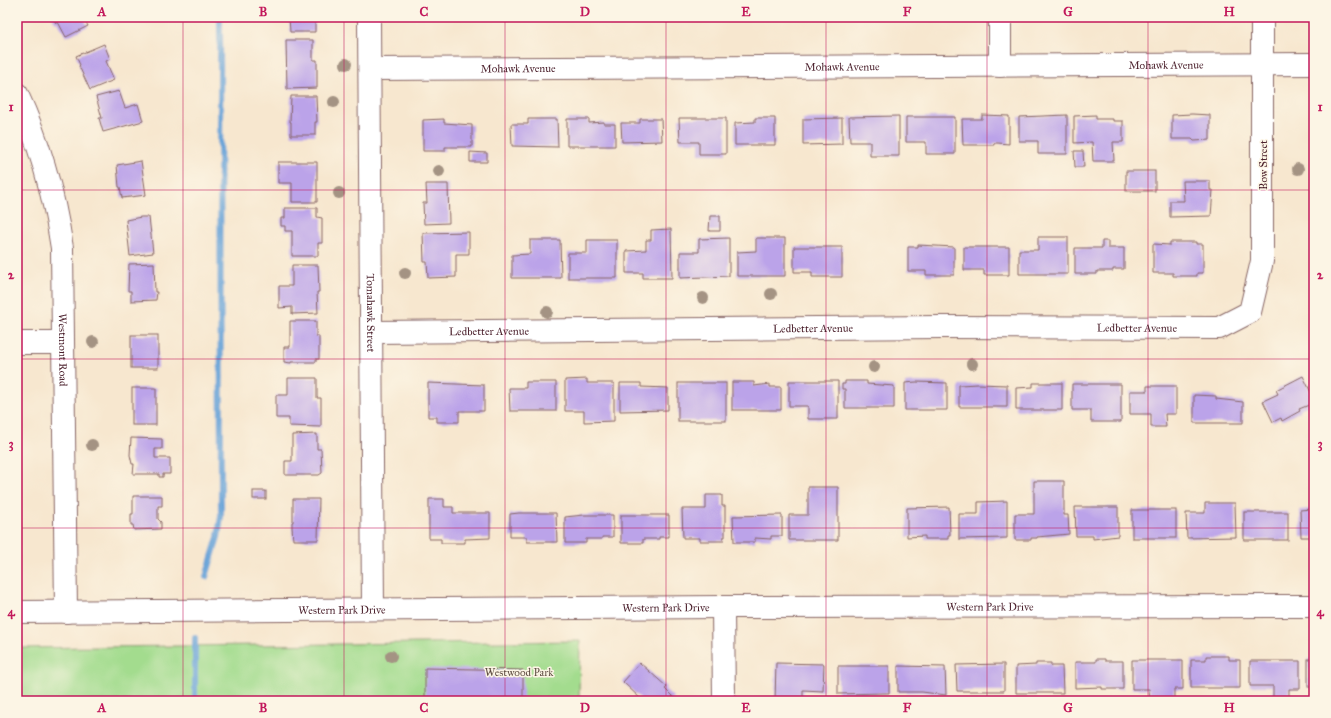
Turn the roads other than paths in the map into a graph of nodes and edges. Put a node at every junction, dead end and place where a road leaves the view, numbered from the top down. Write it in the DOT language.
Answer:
graph roads {
  1 [pos="369,17"];
  2 [pos="1000,17"];
  3 [pos="1262,17"];
  4 [pos="1263,64"];
  5 [pos="1314,64"];
  6 [pos="1000,66"];
  7 [pos="370,69"];
  8 [pos="17,94"];
  9 [pos="1250,312"];
  10 [pos="372,332"];
  11 [pos="17,343"];
  12 [pos="63,343"];
  13 [pos="1314,606"];
  14 [pos="723,607"];
  15 [pos="373,609"];
  16 [pos="17,612"];
  17 [pos="66,612"];
  18 [pos="724,701"];
  1 -- 7 [label="street, Tomahawk Street"];
  2 -- 6 [label="street"];
  3 -- 4 [label="street, Bow Street"];
  4 -- 5 [label="street, Mohawk Avenue"];
  4 -- 6 [label="street, Mohawk Avenue"];
  4 -- 9 [label="street, Bow Street"];
  6 -- 7 [label="street, Mohawk Avenue"];
  7 -- 10 [label="street, Tomahawk Street"];
  8 -- 12 [label="street, Westmont Road"];
  9 -- 10 [label="street, Ledbetter Avenue"];
  10 -- 15 [label="street, Tomahawk Street"];
  11 -- 12 [label="street"];
  12 -- 17 [label="street, Westmont Road"];
  13 -- 14 [label="street, Western Park Drive"];
  14 -- 15 [label="street, Western Park Drive"];
  14 -- 18 [label="street"];
  15 -- 17 [label="street, Western Park Drive"];
  16 -- 17 [label="street, Western Park Drive"];
}
